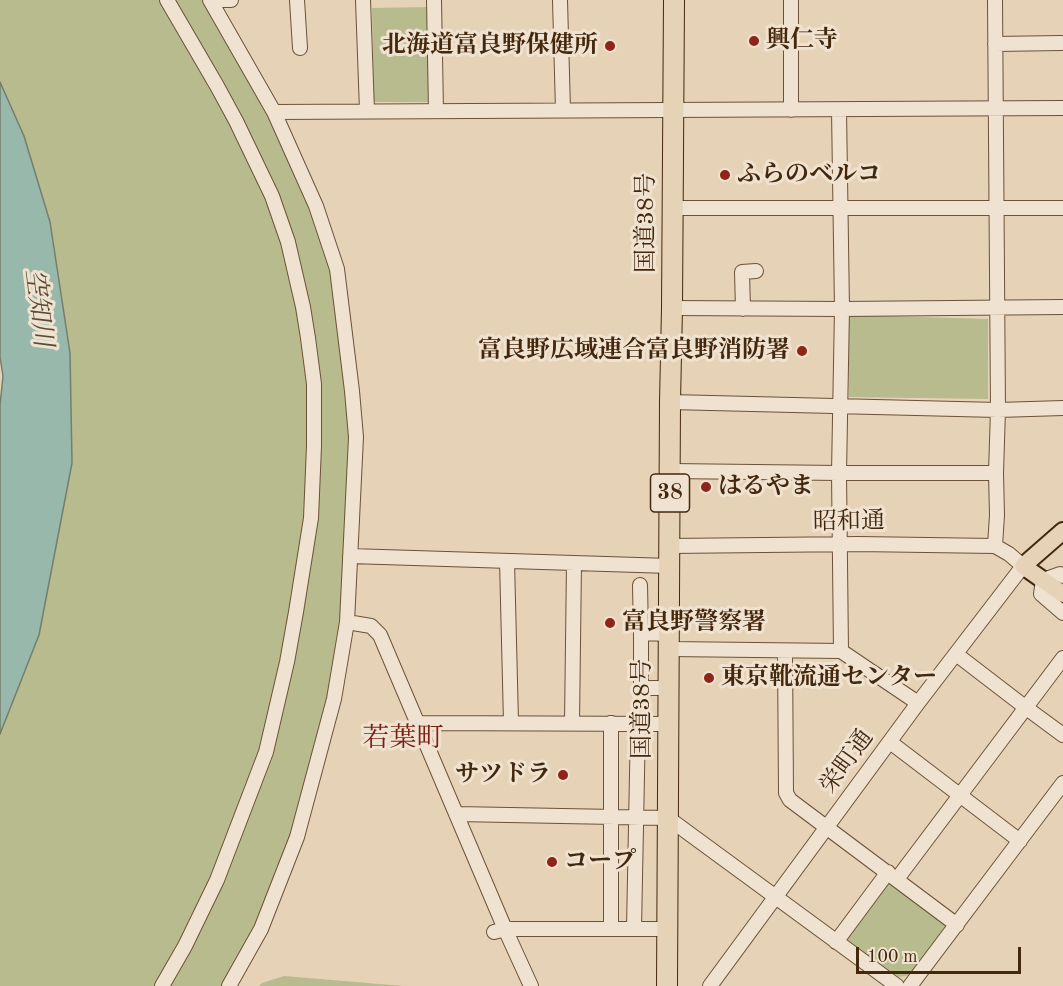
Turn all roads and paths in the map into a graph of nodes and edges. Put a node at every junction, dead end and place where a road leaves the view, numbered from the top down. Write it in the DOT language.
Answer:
graph roads {
  1 [pos="167,0"];
  2 [pos="210,0"];
  3 [pos="231,0"];
  4 [pos="297,0"];
  5 [pos="363,0"];
  6 [pos="434,0"];
  7 [pos="560,0"];
  8 [pos="674,0"];
  9 [pos="791,0"];
  10 [pos="995,0"];
  11 [pos="1061,43"];
  12 [pos="995,44"];
  13 [pos="300,48"];
  14 [pos="996,108"];
  15 [pos="1063,108"];
  16 [pos="563,110"];
  17 [pos="674,110"];
  18 [pos="791,110"];
  19 [pos="839,110"];
  20 [pos="367,111"];
  21 [pos="436,111"];
  22 [pos="274,112"];
  23 [pos="997,207"];
  24 [pos="673,208"];
  25 [pos="840,208"];
  26 [pos="1063,208"];
  27 [pos="756,271"];
  28 [pos="1063,307"];
  29 [pos="672,308"];
  30 [pos="996,308"];
  31 [pos="743,309"];
  32 [pos="842,309"];
  33 [pos="670,402"];
  34 [pos="840,405"];
  35 [pos="1063,408"];
  36 [pos="998,410"];
  37 [pos="670,471"];
  38 [pos="839,473"];
  39 [pos="996,473"];
  40 [pos="1063,531"];
  41 [pos="841,545"];
  42 [pos="669,546"];
  43 [pos="995,546"];
  44 [pos="350,556"];
  45 [pos="507,561"];
  46 [pos="574,563"];
  47 [pos="670,566"];
  48 [pos="1023,566"];
  49 [pos="1063,576"];
  50 [pos="1043,580"];
  51 [pos="640,585"];
  52 [pos="1063,594"];
  53 [pos="1063,613"];
  54 [pos="347,622"];
  55 [pos="641,633"];
  56 [pos="669,641"];
  57 [pos="785,651"];
  58 [pos="841,651"];
  59 [pos="956,654"];
  60 [pos="1063,658"];
  61 [pos="669,688"];
  62 [pos="918,703"];
  63 [pos="1025,707"];
  64 [pos="511,722"];
  65 [pos="417,723"];
  66 [pos="572,723"];
  67 [pos="611,723"];
  68 [pos="638,723"];
  69 [pos="669,724"];
  70 [pos="1063,735"];
  71 [pos="890,742"];
  72 [pos="1063,783"];
  73 [pos="961,795"];
  74 [pos="456,814"];
  75 [pos="610,817"];
  76 [pos="636,817"];
  77 [pos="668,818"];
  78 [pos="826,827"];
  79 [pos="1020,841"];
  80 [pos="892,876"];
  81 [pos="775,897"];
  82 [pos="957,925"];
  83 [pos="611,929"];
  84 [pos="634,929"];
  85 [pos="666,929"];
  86 [pos="499,931"];
  87 [pos="836,942"];
  88 [pos="162,986"];
  89 [pos="229,986"];
  90 [pos="531,986"];
  91 [pos="667,986"];
  92 [pos="710,986"];
  93 [pos="897,986"];
  94 [pos="910,986"];
  1 -- 88 [label="street"];
  2 -- 3 [label="street"];
  2 -- 22 [label="street"];
  4 -- 13 [label="street"];
  5 -- 20 [label="street"];
  6 -- 21 [label="street"];
  7 -- 16 [label="street"];
  8 -- 17 [label="highway, 国道38号 / 38"];
  9 -- 18 [label="street"];
  10 -- 12 [label="street"];
  11 -- 12 [label="street"];
  12 -- 14 [label="street"];
  14 -- 15 [label="street"];
  14 -- 19 [label="street"];
  14 -- 23 [label="street"];
  16 -- 17 [label="street"];
  16 -- 21 [label="street"];
  17 -- 18 [label="street"];
  17 -- 24 [label="highway, 国道38号 / 38"];
  18 -- 19 [label="street"];
  19 -- 25 [label="street"];
  20 -- 21 [label="street"];
  20 -- 22 [label="street"];
  22 -- 44 [label="street"];
  23 -- 25 [label="street"];
  23 -- 26 [label="street"];
  23 -- 30 [label="street"];
  24 -- 25 [label="street"];
  24 -- 29 [label="highway, 国道38号 / 38"];
  25 -- 32 [label="street"];
  27 -- 31 [label="street"];
  28 -- 30 [label="street"];
  29 -- 31 [label="street"];
  29 -- 33 [label="highway, 国道38号 / 38"];
  30 -- 32 [label="street"];
  30 -- 36 [label="street"];
  31 -- 32 [label="street"];
  32 -- 34 [label="street"];
  33 -- 34 [label="street"];
  33 -- 37 [label="highway, 国道38号 / 38"];
  34 -- 36 [label="street"];
  34 -- 38 [label="street"];
  35 -- 36 [label="street"];
  36 -- 39 [label="street"];
  37 -- 38 [label="street"];
  37 -- 42 [label="highway, 国道38号 / 38"];
  38 -- 39 [label="street"];
  38 -- 41 [label="street"];
  39 -- 43 [label="street"];
  40 -- 48 [label="main road"];
  41 -- 42 [label="street, 昭和通"];
  41 -- 43 [label="street, 昭和通"];
  41 -- 58 [label="street"];
  42 -- 47 [label="highway, 国道38号 / 38"];
  43 -- 48 [label="street"];
  44 -- 45 [label="street"];
  44 -- 54 [label="street"];
  45 -- 46 [label="street"];
  45 -- 64 [label="street"];
  46 -- 47 [label="street"];
  46 -- 66 [label="street"];
  47 -- 56 [label="highway, 国道38号 / 38"];
  48 -- 50 [label="main road"];
  48 -- 59 [label="street, 栄町通"];
  49 -- 50 [label="street"];
  50 -- 52 [label="main road"];
  50 -- 53 [label="street"];
  51 -- 55 [label="street"];
  54 -- 65 [label="street"];
  54 -- 89 [label="street"];
  55 -- 56 [label="street"];
  55 -- 61 [label="street"];
  56 -- 57 [label="street"];
  56 -- 61 [label="highway, 国道38号 / 38"];
  57 -- 58 [label="street"];
  57 -- 78 [label="street"];
  58 -- 62 [label="street"];
  59 -- 62 [label="street, 栄町通"];
  59 -- 63 [label="street"];
  60 -- 63 [label="street"];
  61 -- 69 [label="highway, 国道38号 / 38"];
  62 -- 71 [label="street, 栄町通"];
  63 -- 70 [label="street"];
  63 -- 73 [label="street"];
  64 -- 65 [label="street"];
  64 -- 66 [label="street"];
  65 -- 74 [label="street"];
  66 -- 67 [label="street"];
  67 -- 68 [label="street"];
  67 -- 75 [label="street"];
  68 -- 69 [label="street"];
  68 -- 76 [label="street"];
  69 -- 77 [label="highway, 国道38号 / 38"];
  71 -- 73 [label="street"];
  71 -- 78 [label="street, 栄町通"];
  72 -- 79 [label="street"];
  73 -- 79 [label="street"];
  73 -- 80 [label="street"];
  74 -- 75 [label="street"];
  74 -- 86 [label="street"];
  75 -- 76 [label="street"];
  75 -- 83 [label="street"];
  76 -- 77 [label="street"];
  76 -- 84 [label="street"];
  77 -- 81 [label="street"];
  77 -- 85 [label="highway, 国道38号 / 38"];
  78 -- 80 [label="street"];
  78 -- 81 [label="street, 栄町通"];
  79 -- 82 [label="street"];
  80 -- 82 [label="street"];
  80 -- 87 [label="street"];
  81 -- 87 [label="street"];
  81 -- 92 [label="street, 栄町通"];
  82 -- 94 [label="street"];
  83 -- 84 [label="street"];
  83 -- 86 [label="street"];
  84 -- 85 [label="street"];
  85 -- 91 [label="highway, 国道38号 / 38"];
  86 -- 90 [label="street"];
  87 -- 93 [label="street"];
}
